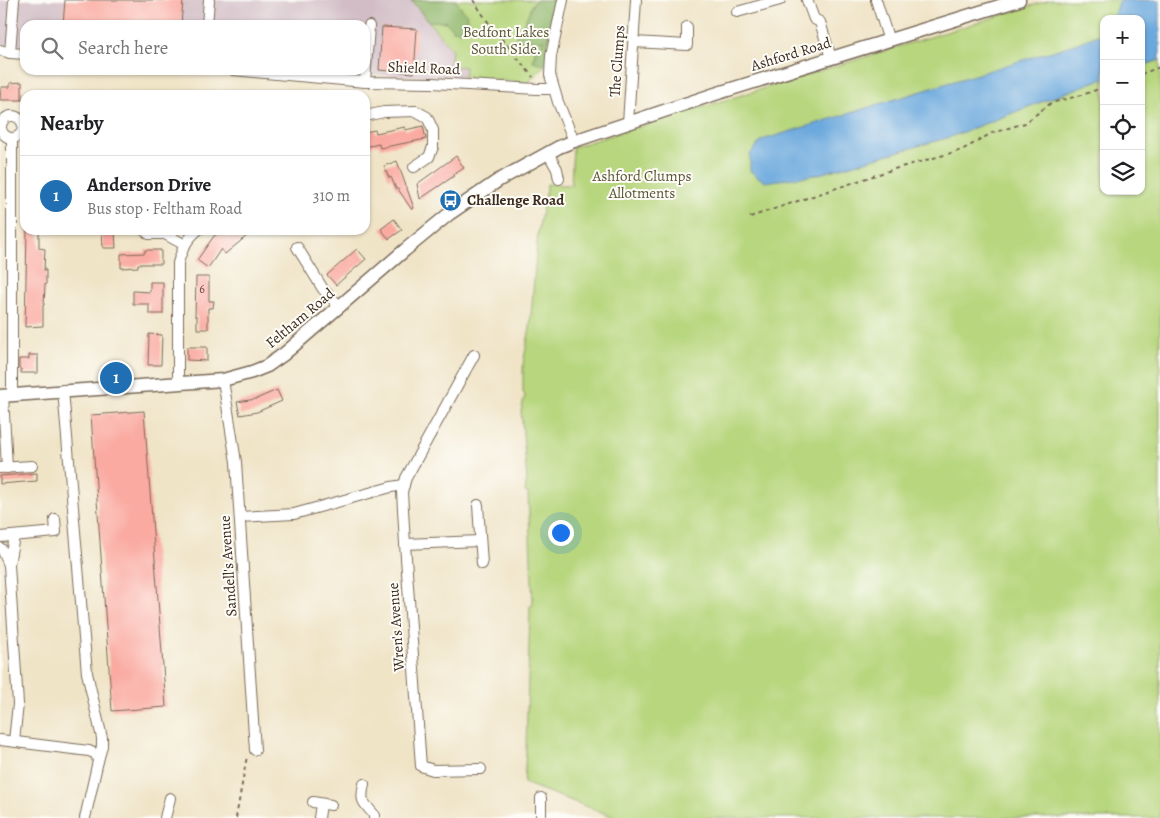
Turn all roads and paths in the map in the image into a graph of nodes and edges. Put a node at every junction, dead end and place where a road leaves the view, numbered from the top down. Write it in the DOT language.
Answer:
graph roads {
  1 [pos="14,0"];
  2 [pos="209,0"];
  3 [pos="473,0"];
  4 [pos="563,0"];
  5 [pos="636,0"];
  6 [pos="780,0"];
  7 [pos="806,0"];
  8 [pos="876,0"];
  9 [pos="1019,0"];
  10 [pos="998,3"];
  11 [pos="737,12"];
  12 [pos="207,20"];
  13 [pos="688,27"];
  14 [pos="889,40"];
  15 [pos="634,42"];
  16 [pos="5,51"];
  17 [pos="20,53"];
  18 [pos="831,58"];
  19 [pos="1160,66"];
  20 [pos="1145,72"];
  21 [pos="288,75"];
  22 [pos="366,75"];
  23 [pos="533,78"];
  24 [pos="365,82"];
  25 [pos="1100,88"];
  26 [pos="554,89"];
  27 [pos="370,115"];
  28 [pos="628,123"];
  29 [pos="12,138"];
  30 [pos="574,141"];
  31 [pos="548,153"];
  32 [pos="414,167"];
  33 [pos="558,179"];
  34 [pos="750,217"];
  35 [pos="167,235"];
  36 [pos="192,235"];
  37 [pos="185,245"];
  38 [pos="297,247"];
  39 [pos="340,307"];
  40 [pos="474,356"];
  41 [pos="223,380"];
  42 [pos="178,383"];
  43 [pos="64,390"];
  44 [pos="5,395"];
  45 [pos="32,466"];
  46 [pos="4,468"];
  47 [pos="404,485"];
  48 [pos="478,505"];
  49 [pos="240,517"];
  50 [pos="55,519"];
  51 [pos="14,536"];
  52 [pos="0,537"];
  53 [pos="480,541"];
  54 [pos="405,544"];
  55 [pos="0,548"];
  56 [pos="482,564"];
  57 [pos="9,565"];
  58 [pos="0,740"];
  59 [pos="14,741"];
  60 [pos="254,750"];
  61 [pos="98,761"];
  62 [pos="481,769"];
  63 [pos="364,784"];
  64 [pos="170,798"];
  65 [pos="541,798"];
  66 [pos="322,804"];
  67 [pos="85,818"];
  68 [pos="165,818"];
  69 [pos="236,818"];
  70 [pos="319,818"];
  71 [pos="374,818"];
  72 [pos="541,818"];
  1 -- 16 [label="street"];
  2 -- 12 [label="street"];
  3 -- 23 [label="path"];
  4 -- 26 [label="street"];
  5 -- 15 [label="street, The Clumps"];
  6 -- 11 [label="street"];
  7 -- 18 [label="street"];
  8 -- 14 [label="street"];
  9 -- 10 [label="main road, Ashford Road"];
  10 -- 14 [label="main road, Ashford Road"];
  13 -- 15 [label="street"];
  14 -- 18 [label="main road, Ashford Road"];
  15 -- 28 [label="street, The Clumps"];
  16 -- 17 [label="street"];
  18 -- 28 [label="main road, Ashford Road"];
  19 -- 20 [label="path"];
  21 -- 24 [label="street, Shield Road"];
  22 -- 24 [label="street"];
  24 -- 26 [label="street, Shield Road"];
  25 -- 34 [label="path"];
  26 -- 30 [label="street"];
  27 -- 32 [label="street"];
  28 -- 30 [label="main road, Ashford Road"];
  29 -- 44 [label="street"];
  30 -- 31 [label="main road, Feltham Road"];
  31 -- 33 [label="street"];
  31 -- 39 [label="main road, Feltham Road"];
  35 -- 37 [label="street"];
  36 -- 37 [label="street"];
  37 -- 42 [label="street"];
  38 -- 39 [label="street"];
  39 -- 41 [label="main road, Feltham Road"];
  40 -- 47 [label="street, Wren's Avenue"];
  41 -- 42 [label="main road, Feltham Road"];
  41 -- 49 [label="street, Sandell's Avenue"];
  42 -- 43 [label="main road, Feltham Road"];
  43 -- 44 [label="main road, Feltham Road"];
  43 -- 61 [label="street"];
  44 -- 46 [label="street"];
  45 -- 46 [label="street"];
  47 -- 49 [label="street"];
  47 -- 54 [label="street, Wren's Avenue"];
  48 -- 53 [label="street"];
  49 -- 60 [label="street, Sandell's Avenue"];
  50 -- 51 [label="street"];
  51 -- 52 [label="street"];
  51 -- 57 [label="street"];
  53 -- 54 [label="street"];
  53 -- 56 [label="street"];
  54 -- 62 [label="street, Wren's Avenue"];
  55 -- 57 [label="street"];
  57 -- 59 [label="street"];
  58 -- 59 [label="street"];
  59 -- 61 [label="street"];
  60 -- 69 [label="path"];
  61 -- 67 [label="street"];
  63 -- 71 [label="street"];
  64 -- 68 [label="street"];
  65 -- 72 [label="street"];
  66 -- 70 [label="street"];
}
